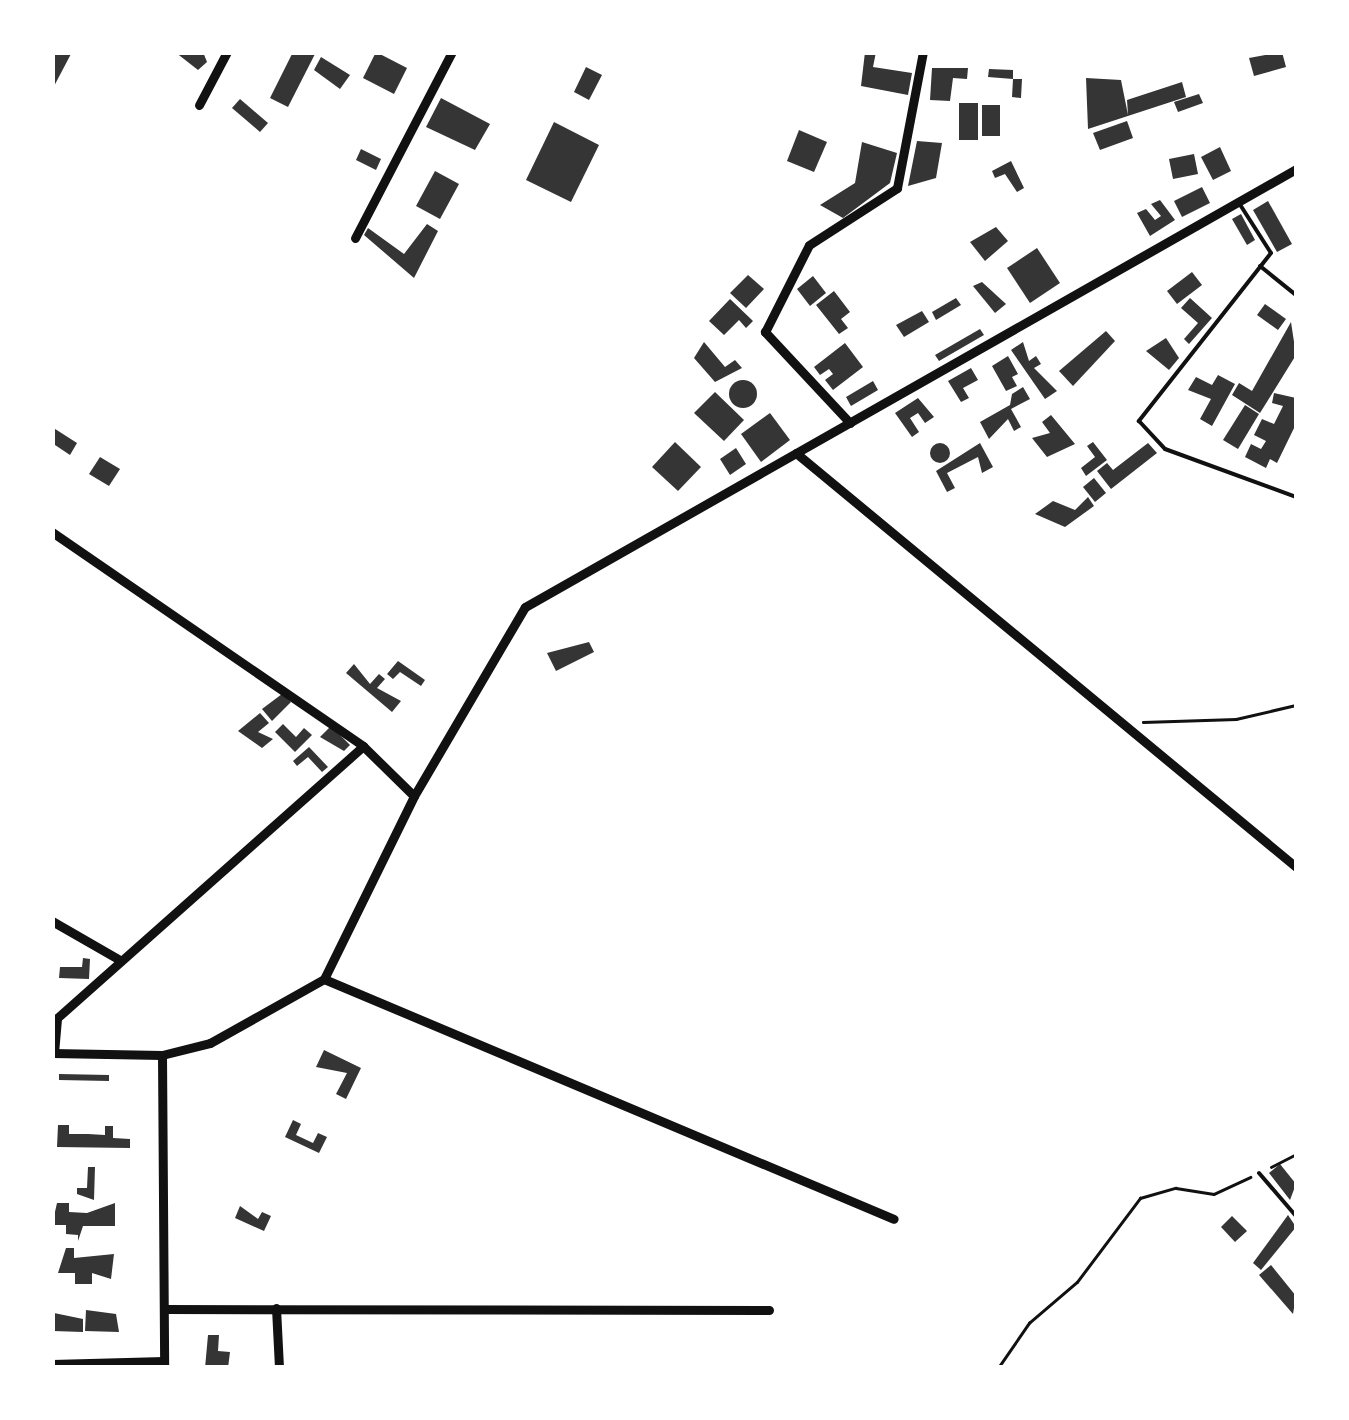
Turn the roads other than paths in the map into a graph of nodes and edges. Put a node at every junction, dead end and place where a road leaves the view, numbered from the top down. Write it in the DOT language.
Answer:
graph roads {
  1 [pos="228,52"];
  2 [pos="452,52"];
  3 [pos="924,52"];
  4 [pos="198,104"];
  5 [pos="1296,169"];
  6 [pos="1239,203"];
  7 [pos="354,238"];
  8 [pos="1260,266"];
  9 [pos="1296,296"];
  10 [pos="850,423"];
  11 [pos="796,454"];
  12 [pos="1296,497"];
  13 [pos="52,532"];
  14 [pos="364,746"];
  15 [pos="414,796"];
  16 [pos="1296,867"];
  17 [pos="52,921"];
  18 [pos="118,959"];
  19 [pos="324,978"];
  20 [pos="53,1053"];
  21 [pos="162,1055"];
  22 [pos="1259,1173"];
  23 [pos="1296,1216"];
  24 [pos="894,1219"];
  25 [pos="276,1308"];
  26 [pos="164,1309"];
  27 [pos="768,1310"];
  28 [pos="52,1364"];
  29 [pos="164,1364"];
  30 [pos="279,1368"];
  1 -- 4 [label="street"];
  2 -- 7 [label="street"];
  3 -- 10 [label="street"];
  5 -- 6 [label="street"];
  6 -- 8 [label="lane"];
  6 -- 10 [label="street"];
  8 -- 9 [label="lane"];
  8 -- 12 [label="lane"];
  10 -- 11 [label="street"];
  11 -- 15 [label="street"];
  11 -- 16 [label="street"];
  13 -- 14 [label="street"];
  14 -- 15 [label="street"];
  14 -- 18 [label="street"];
  15 -- 19 [label="street"];
  17 -- 18 [label="street"];
  18 -- 20 [label="street"];
  19 -- 21 [label="street"];
  19 -- 24 [label="street"];
  20 -- 21 [label="street"];
  21 -- 26 [label="street"];
  22 -- 23 [label="lane"];
  25 -- 26 [label="street"];
  25 -- 27 [label="street"];
  25 -- 30 [label="street"];
  26 -- 29 [label="street"];
  28 -- 29 [label="street"];
}
